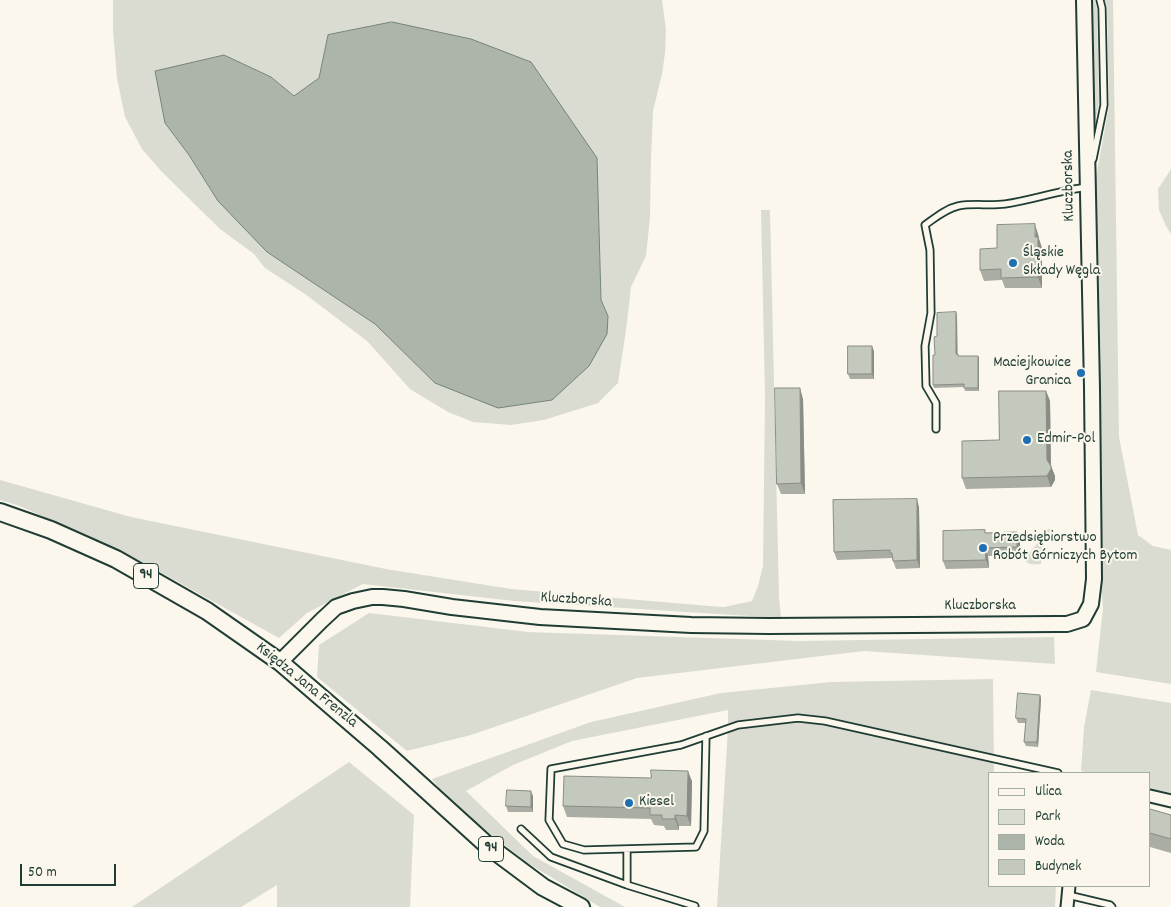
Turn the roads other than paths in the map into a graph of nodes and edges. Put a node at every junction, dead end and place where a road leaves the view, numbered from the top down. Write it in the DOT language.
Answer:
graph roads {
  1 [pos="1084,0"];
  2 [pos="1100,0"];
  3 [pos="1088,184"];
  4 [pos="936,429"];
  5 [pos="0,512"];
  6 [pos="280,662"];
  7 [pos="706,736"];
  8 [pos="1054,772"];
  9 [pos="1151,796"];
  10 [pos="1171,801"];
  11 [pos="521,828"];
  12 [pos="628,849"];
  13 [pos="627,885"];
  14 [pos="1069,890"];
  15 [pos="695,906"];
  16 [pos="581,907"];
  17 [pos="1067,907"];
  18 [pos="1112,907"];
  1 -- 3 [label="street, Kluczborska"];
  2 -- 3 [label="lane"];
  3 -- 4 [label="lane"];
  3 -- 6 [label="street, Kluczborska"];
  5 -- 6 [label="main road, Księdza Jana Frenzla / 94"];
  6 -- 16 [label="main road, Księdza Jana Frenzla / 94"];
  7 -- 8 [label="lane"];
  7 -- 12 [label="lane"];
  7 -- 12 [label="lane"];
  9 -- 10 [label="street"];
  11 -- 13 [label="lane"];
  12 -- 13 [label="lane"];
  13 -- 15 [label="lane"];
  14 -- 17 [label="street"];
  14 -- 18 [label="lane"];
}
